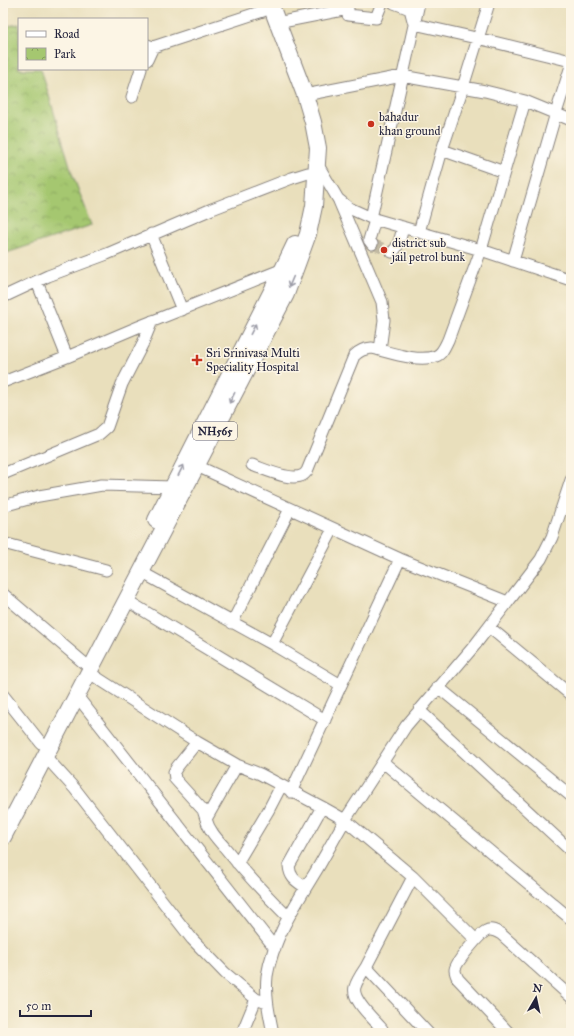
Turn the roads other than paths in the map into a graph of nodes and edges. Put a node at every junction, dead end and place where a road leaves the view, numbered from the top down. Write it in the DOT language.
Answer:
graph roads {
  1 [pos="382,3"];
  2 [pos="394,3"];
  3 [pos="419,3"];
  4 [pos="489,3"];
  5 [pos="264,6"];
  6 [pos="277,23"];
  7 [pos="414,24"];
  8 [pos="479,38"];
  9 [pos="150,46"];
  10 [pos="571,61"];
  11 [pos="571,66"];
  12 [pos="141,70"];
  13 [pos="402,76"];
  14 [pos="463,87"];
  15 [pos="305,94"];
  16 [pos="132,97"];
  17 [pos="525,101"];
  18 [pos="556,113"];
  19 [pos="571,120"];
  20 [pos="442,150"];
  21 [pos="313,169"];
  22 [pos="504,172"];
  23 [pos="338,199"];
  24 [pos="373,219"];
  25 [pos="403,227"];
  26 [pos="419,232"];
  27 [pos="151,234"];
  28 [pos="372,244"];
  29 [pos="481,250"];
  30 [pos="392,252"];
  31 [pos="514,261"];
  32 [pos="283,269"];
  33 [pos="571,280"];
  34 [pos="37,282"];
  35 [pos="3,297"];
  36 [pos="182,310"];
  37 [pos="152,321"];
  38 [pos="380,350"];
  39 [pos="66,358"];
  40 [pos="3,382"];
  41 [pos="252,465"];
  42 [pos="197,466"];
  43 [pos="3,474"];
  44 [pos="571,480"];
  45 [pos="173,487"];
  46 [pos="3,506"];
  47 [pos="290,509"];
  48 [pos="333,529"];
  49 [pos="3,543"];
  50 [pos="400,559"];
  51 [pos="106,570"];
  52 [pos="141,572"];
  53 [pos="3,594"];
  54 [pos="126,600"];
  55 [pos="508,602"];
  56 [pos="232,622"];
  57 [pos="489,627"];
  58 [pos="272,644"];
  59 [pos="86,667"];
  60 [pos="341,685"];
  61 [pos="438,688"];
  62 [pos="3,695"];
  63 [pos="571,695"];
  64 [pos="77,696"];
  65 [pos="418,710"];
  66 [pos="324,720"];
  67 [pos="197,742"];
  68 [pos="43,749"];
  69 [pos="383,762"];
  70 [pos="237,765"];
  71 [pos="286,789"];
  72 [pos="571,796"];
  73 [pos="322,807"];
  74 [pos="3,816"];
  75 [pos="206,818"];
  76 [pos="345,820"];
  77 [pos="3,837"];
  78 [pos="571,851"];
  79 [pos="237,863"];
  80 [pos="413,877"];
  81 [pos="306,887"];
  82 [pos="288,917"];
  83 [pos="571,919"];
  84 [pos="476,940"];
  85 [pos="275,948"];
  86 [pos="366,967"];
  87 [pos="571,997"];
  88 [pos="261,1001"];
  89 [pos="242,1033"];
  90 [pos="273,1033"];
  91 [pos="382,1033"];
  92 [pos="428,1033"];
  93 [pos="508,1033"];
  1 -- 6 [label="street"];
  2 -- 7 [label="street"];
  3 -- 7 [label="street"];
  4 -- 8 [label="street"];
  5 -- 6 [label="highway, NH565"];
  5 -- 9 [label="street"];
  5 -- 21 [label="highway, NH565"];
  6 -- 15 [label="highway, NH565"];
  7 -- 8 [label="street"];
  7 -- 13 [label="street"];
  8 -- 10 [label="street"];
  8 -- 14 [label="street"];
  11 -- 18 [label="street"];
  12 -- 16 [label="street"];
  13 -- 14 [label="street"];
  13 -- 15 [label="street"];
  13 -- 24 [label="street"];
  14 -- 17 [label="street"];
  14 -- 20 [label="street"];
  15 -- 21 [label="highway, NH565"];
  17 -- 18 [label="street"];
  17 -- 22 [label="street"];
  18 -- 19 [label="street"];
  18 -- 31 [label="street"];
  20 -- 22 [label="street"];
  20 -- 26 [label="street"];
  21 -- 23 [label="street"];
  21 -- 27 [label="street"];
  21 -- 32 [label="highway, NH565"];
  21 -- 42 [label="highway, NH565, one-way"];
  22 -- 29 [label="street"];
  23 -- 24 [label="street"];
  23 -- 38 [label="street"];
  24 -- 25 [label="street"];
  24 -- 28 [label="street"];
  25 -- 26 [label="street"];
  25 -- 30 [label="street"];
  26 -- 29 [label="street"];
  27 -- 34 [label="street"];
  27 -- 36 [label="street"];
  29 -- 31 [label="street"];
  29 -- 38 [label="street"];
  31 -- 33 [label="street"];
  32 -- 36 [label="street"];
  45 -- 32 [label="highway, NH565, one-way"];
  34 -- 35 [label="street"];
  34 -- 39 [label="street"];
  36 -- 37 [label="street"];
  37 -- 39 [label="street"];
  37 -- 43 [label="street"];
  38 -- 41 [label="street"];
  39 -- 40 [label="street"];
  42 -- 47 [label="street"];
  42 -- 52 [label="highway, NH565"];
  44 -- 55 [label="street"];
  45 -- 46 [label="street"];
  45 -- 59 [label="highway, NH565"];
  47 -- 48 [label="street"];
  47 -- 56 [label="street"];
  48 -- 50 [label="street"];
  48 -- 58 [label="street"];
  49 -- 51 [label="street"];
  50 -- 55 [label="street"];
  50 -- 60 [label="street"];
  52 -- 54 [label="highway, NH565"];
  52 -- 56 [label="street"];
  53 -- 59 [label="street"];
  54 -- 59 [label="highway, NH565"];
  54 -- 66 [label="street"];
  55 -- 57 [label="street"];
  56 -- 58 [label="street"];
  57 -- 61 [label="street"];
  57 -- 63 [label="street"];
  58 -- 60 [label="street"];
  59 -- 64 [label="highway, NH565"];
  59 -- 67 [label="street"];
  59 -- 68 [label="highway, NH565"];
  60 -- 66 [label="street"];
  61 -- 65 [label="street"];
  61 -- 72 [label="street"];
  62 -- 68 [label="street"];
  64 -- 68 [label="highway, NH565"];
  64 -- 85 [label="street"];
  65 -- 69 [label="street"];
  65 -- 78 [label="street"];
  66 -- 71 [label="street"];
  67 -- 70 [label="street"];
  67 -- 75 [label="street"];
  68 -- 74 [label="highway, NH565"];
  68 -- 77 [label="highway, NH565"];
  68 -- 88 [label="street"];
  69 -- 76 [label="street"];
  69 -- 83 [label="street"];
  70 -- 71 [label="street"];
  70 -- 75 [label="street"];
  71 -- 73 [label="street"];
  71 -- 79 [label="street"];
  73 -- 76 [label="street"];
  73 -- 81 [label="street"];
  75 -- 79 [label="street"];
  76 -- 80 [label="street"];
  76 -- 81 [label="street"];
  79 -- 82 [label="street"];
  80 -- 84 [label="street"];
  80 -- 86 [label="street"];
  81 -- 82 [label="street"];
  82 -- 85 [label="street"];
  84 -- 87 [label="street"];
  84 -- 93 [label="street"];
  85 -- 88 [label="street"];
  86 -- 91 [label="street"];
  86 -- 92 [label="street"];
  88 -- 89 [label="street"];
  88 -- 90 [label="street"];
}
